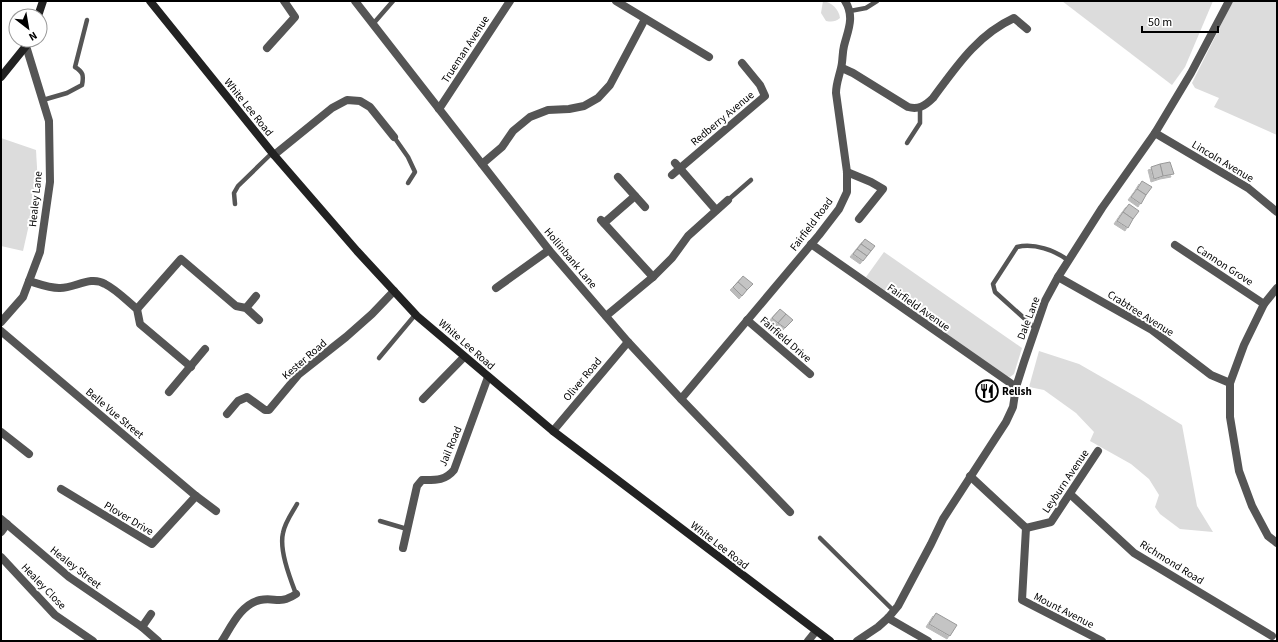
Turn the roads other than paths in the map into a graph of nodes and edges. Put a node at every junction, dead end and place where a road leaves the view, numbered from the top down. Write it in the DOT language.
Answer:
graph roads {
  1 [pos="150,1"];
  2 [pos="284,1"];
  3 [pos="355,1"];
  4 [pos="393,1"];
  5 [pos="510,1"];
  6 [pos="616,1"];
  7 [pos="845,1"];
  8 [pos="877,1"];
  9 [pos="1229,1"];
  10 [pos="850,11"];
  11 [pos="645,19"];
  12 [pos="87,20"];
  13 [pos="373,24"];
  14 [pos="1027,29"];
  15 [pos="24,48"];
  16 [pos="29,48"];
  17 [pos="267,48"];
  18 [pos="709,57"];
  19 [pos="742,63"];
  20 [pos="842,68"];
  21 [pos="1,77"];
  22 [pos="42,100"];
  23 [pos="920,108"];
  24 [pos="439,109"];
  25 [pos="1155,133"];
  26 [pos="394,137"];
  27 [pos="907,143"];
  28 [pos="273,154"];
  29 [pos="482,164"];
  30 [pos="677,166"];
  31 [pos="847,172"];
  32 [pos="672,175"];
  33 [pos="618,177"];
  34 [pos="751,180"];
  35 [pos="408,183"];
  36 [pos="635,196"];
  37 [pos="728,200"];
  38 [pos="235,204"];
  39 [pos="645,207"];
  40 [pos="716,210"];
  41 [pos="1277,212"];
  42 [pos="859,220"];
  43 [pos="811,244"];
  44 [pos="1175,245"];
  45 [pos="549,250"];
  46 [pos="1069,261"];
  47 [pos="653,277"];
  48 [pos="1058,277"];
  49 [pos="29,281"];
  50 [pos="496,288"];
  51 [pos="1277,288"];
  52 [pos="394,291"];
  53 [pos="256,296"];
  54 [pos="1264,304"];
  55 [pos="246,308"];
  56 [pos="138,309"];
  57 [pos="415,314"];
  58 [pos="606,316"];
  59 [pos="259,320"];
  60 [pos="747,320"];
  61 [pos="1,322"];
  62 [pos="1035,328"];
  63 [pos="1,331"];
  64 [pos="628,342"];
  65 [pos="205,349"];
  66 [pos="464,357"];
  67 [pos="379,358"];
  68 [pos="190,367"];
  69 [pos="810,374"];
  70 [pos="488,377"];
  71 [pos="1230,383"];
  72 [pos="1016,387"];
  73 [pos="169,392"];
  74 [pos="423,399"];
  75 [pos="681,399"];
  76 [pos="227,414"];
  77 [pos="552,431"];
  78 [pos="1,432"];
  79 [pos="1098,451"];
  80 [pos="29,454"];
  81 [pos="970,476"];
  82 [pos="60,489"];
  83 [pos="1070,494"];
  84 [pos="196,496"];
  85 [pos="297,504"];
  86 [pos="216,511"];
  87 [pos="790,512"];
  88 [pos="4,521"];
  89 [pos="380,521"];
  90 [pos="1026,528"];
  91 [pos="407,530"];
  92 [pos="1,532"];
  93 [pos="820,538"];
  94 [pos="1277,543"];
  95 [pos="403,548"];
  96 [pos="1,557"];
  97 [pos="296,594"];
  98 [pos="894,611"];
  99 [pos="151,614"];
  100 [pos="888,618"];
  101 [pos="142,627"];
  102 [pos="816,631"];
  103 [pos="1272,636"];
  104 [pos="93,641"];
  105 [pos="158,641"];
  106 [pos="222,641"];
  107 [pos="808,641"];
  108 [pos="830,641"];
  109 [pos="857,641"];
  110 [pos="928,641"];
  111 [pos="1102,641"];
  1 -- 28 [label="main road, White Lee Road"];
  2 -- 17 [label="street"];
  3 -- 13 [label="street, Hollinbank Lane"];
  4 -- 13 [label="lane"];
  5 -- 24 [label="street, Trueman Avenue"];
  6 -- 11 [label="street"];
  7 -- 10 [label="street, Fairfield Road"];
  8 -- 10 [label="lane"];
  9 -- 25 [label="street, Dale Lane"];
  10 -- 20 [label="street, Fairfield Road"];
  11 -- 18 [label="street"];
  11 -- 29 [label="street"];
  12 -- 22 [label="lane"];
  13 -- 24 [label="street, Hollinbank Lane"];
  14 -- 23 [label="street"];
  15 -- 21 [label="main road"];
  16 -- 22 [label="street, Healey Lane"];
  19 -- 30 [label="street, Redberry Avenue"];
  20 -- 23 [label="street"];
  20 -- 31 [label="street, Fairfield Road"];
  22 -- 49 [label="street, Healey Lane"];
  23 -- 27 [label="lane"];
  24 -- 29 [label="street, Hollinbank Lane"];
  25 -- 41 [label="street, Lincoln Avenue"];
  25 -- 46 [label="street, Dale Lane"];
  26 -- 28 [label="street"];
  26 -- 35 [label="lane"];
  28 -- 38 [label="lane"];
  28 -- 52 [label="main road, White Lee Road"];
  29 -- 45 [label="street, Hollinbank Lane"];
  30 -- 32 [label="street, Redberry Avenue"];
  30 -- 40 [label="street"];
  31 -- 42 [label="street"];
  31 -- 43 [label="street, Fairfield Road"];
  33 -- 36 [label="street"];
  34 -- 37 [label="lane"];
  36 -- 39 [label="street"];
  36 -- 47 [label="street"];
  37 -- 40 [label="street"];
  40 -- 47 [label="street"];
  43 -- 60 [label="street, Fairfield Road"];
  43 -- 72 [label="street, Fairfield Avenue"];
  44 -- 54 [label="street, Cannon Grove"];
  45 -- 50 [label="street"];
  45 -- 58 [label="street, Hollinbank Lane"];
  46 -- 48 [label="street, Dale Lane"];
  46 -- 62 [label="lane"];
  47 -- 58 [label="street"];
  48 -- 62 [label="street, Dale Lane"];
  48 -- 71 [label="street, Crabtree Avenue"];
  49 -- 56 [label="street"];
  49 -- 61 [label="street, Healey Lane"];
  51 -- 54 [label="street"];
  52 -- 57 [label="main road, White Lee Road"];
  52 -- 76 [label="street, Kester Road"];
  53 -- 55 [label="street"];
  54 -- 71 [label="street"];
  55 -- 56 [label="street"];
  55 -- 59 [label="street"];
  56 -- 68 [label="street"];
  57 -- 66 [label="main road, White Lee Road"];
  57 -- 67 [label="lane"];
  58 -- 64 [label="street, Hollinbank Lane"];
  60 -- 69 [label="street, Fairfield Drive"];
  60 -- 75 [label="street, Fairfield Road"];
  62 -- 72 [label="street, Dale Lane"];
  63 -- 84 [label="street, Belle Vue Street"];
  64 -- 75 [label="street, Hollinbank Lane"];
  64 -- 77 [label="street, Oliver Road"];
  65 -- 68 [label="street"];
  66 -- 70 [label="main road, White Lee Road"];
  66 -- 74 [label="street"];
  68 -- 73 [label="street"];
  70 -- 77 [label="main road, White Lee Road"];
  70 -- 91 [label="street, Jail Road"];
  71 -- 94 [label="street"];
  72 -- 81 [label="street, Dale Lane"];
  75 -- 87 [label="street, Hollinbank Lane"];
  77 -- 102 [label="main road, White Lee Road"];
  78 -- 80 [label="street"];
  79 -- 83 [label="street, Leyburn Avenue"];
  81 -- 90 [label="street"];
  81 -- 98 [label="street, Dale Lane"];
  82 -- 84 [label="street, Plover Drive"];
  83 -- 90 [label="street, Leyburn Avenue"];
  83 -- 103 [label="street, Richmond Road"];
  84 -- 86 [label="street, Belle Vue Street"];
  85 -- 97 [label="lane"];
  88 -- 92 [label="street"];
  88 -- 101 [label="street, Healey Street"];
  89 -- 91 [label="lane"];
  90 -- 111 [label="street, Mount Avenue"];
  91 -- 95 [label="street, Jail Road"];
  93 -- 98 [label="lane"];
  96 -- 104 [label="street, Healey Close"];
  97 -- 106 [label="street"];
  98 -- 100 [label="street, Dale Lane"];
  99 -- 101 [label="street"];
  100 -- 109 [label="street, Dale Lane"];
  100 -- 110 [label="street"];
  101 -- 105 [label="street, Healey Street"];
  102 -- 107 [label="street"];
  102 -- 108 [label="main road, White Lee Road"];
}
